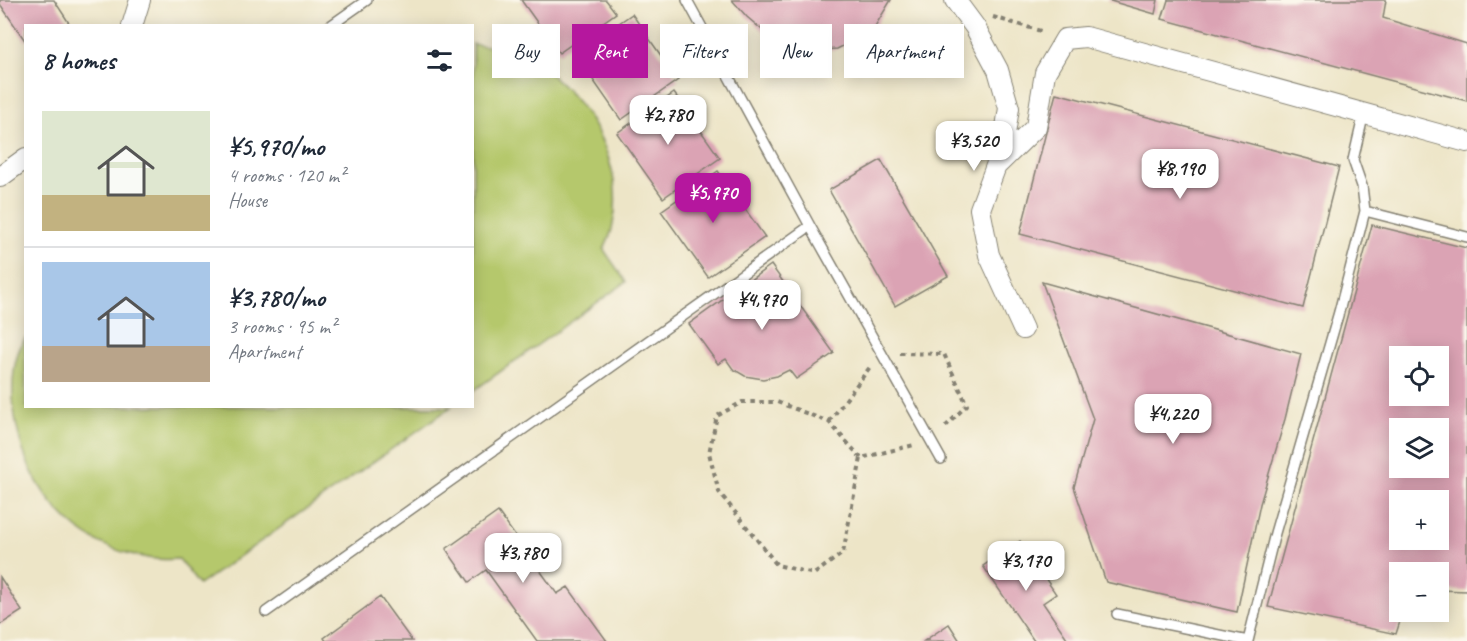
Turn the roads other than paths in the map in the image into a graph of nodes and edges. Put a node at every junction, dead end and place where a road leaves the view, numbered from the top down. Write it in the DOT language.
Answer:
graph roads {
  1 [pos="140,0"];
  2 [pos="367,0"];
  3 [pos="687,0"];
  4 [pos="958,4"];
  5 [pos="133,24"];
  6 [pos="333,24"];
  7 [pos="1365,113"];
  8 [pos="1467,142"];
  9 [pos="24,159"];
  10 [pos="996,166"];
  11 [pos="0,177"];
  12 [pos="1365,211"];
  13 [pos="810,226"];
  14 [pos="1467,237"];
  15 [pos="1023,329"];
  16 [pos="941,459"];
  17 [pos="266,612"];
  18 [pos="1117,614"];
  19 [pos="1248,641"];
  1 -- 5 [label="street"];
  2 -- 6 [label="lane"];
  3 -- 13 [label="lane"];
  4 -- 10 [label="street"];
  7 -- 8 [label="street"];
  7 -- 10 [label="street"];
  7 -- 12 [label="lane"];
  9 -- 11 [label="street"];
  10 -- 15 [label="street"];
  12 -- 14 [label="lane"];
  12 -- 19 [label="lane"];
  13 -- 16 [label="lane"];
  13 -- 17 [label="lane"];
  18 -- 19 [label="lane"];
}
